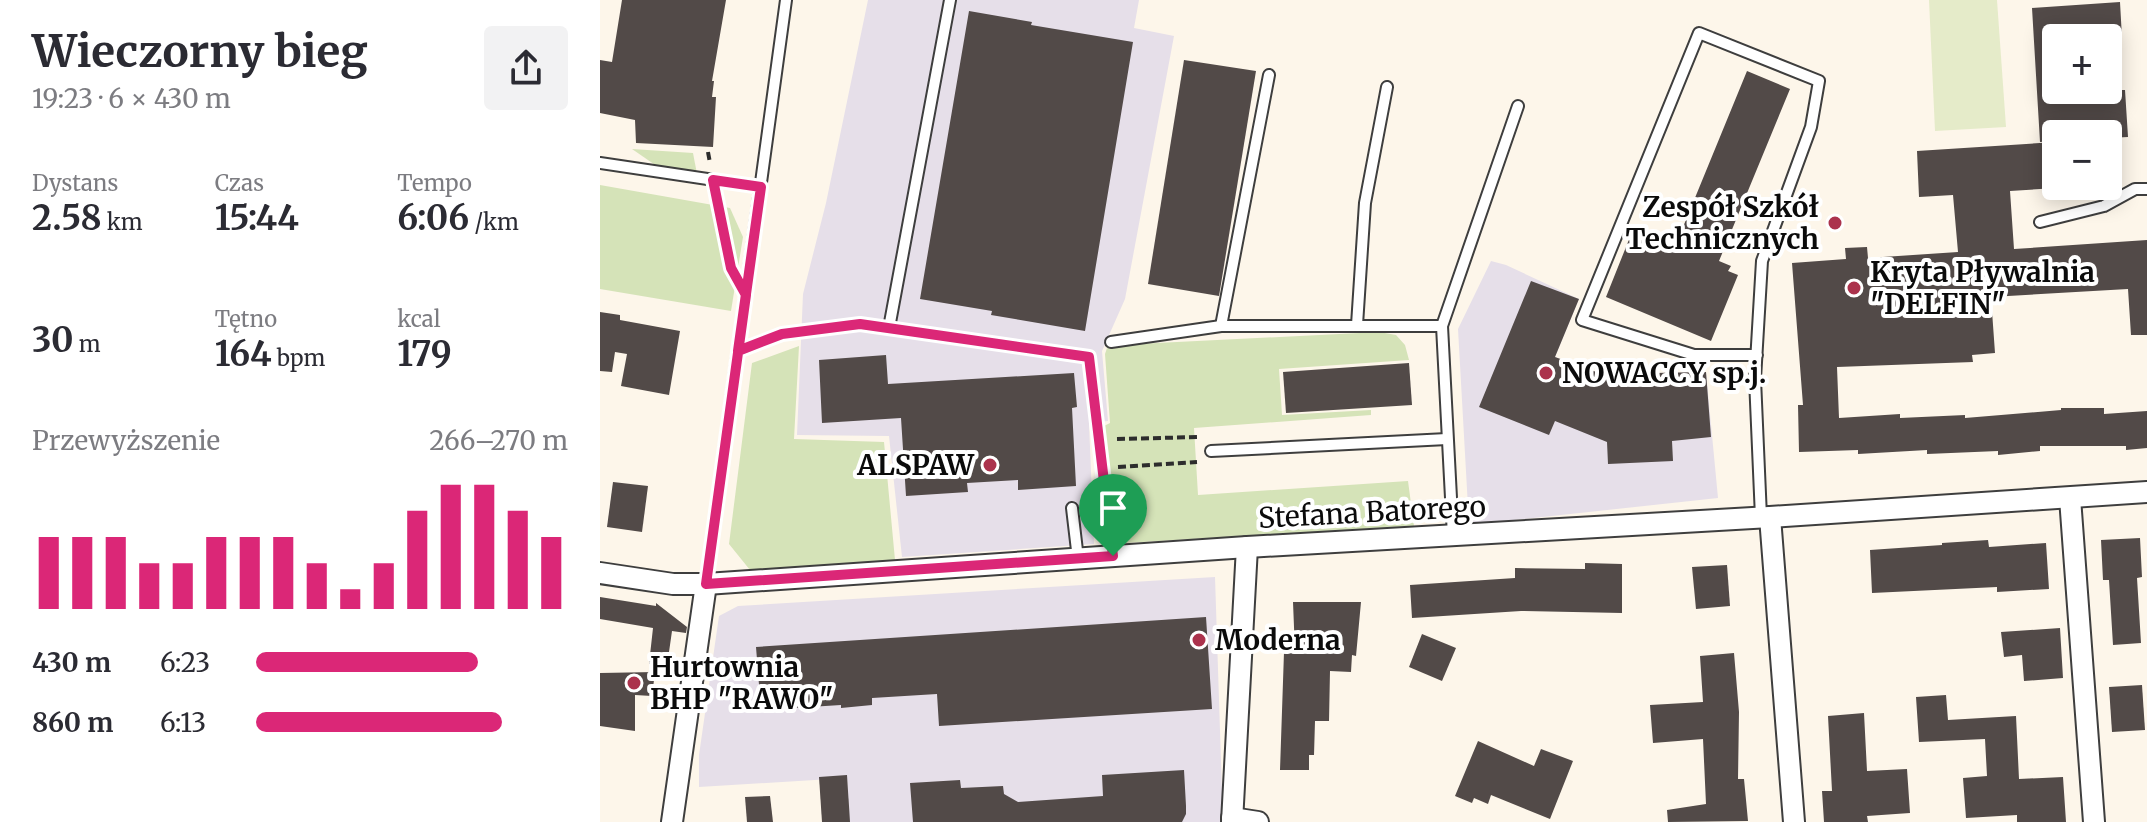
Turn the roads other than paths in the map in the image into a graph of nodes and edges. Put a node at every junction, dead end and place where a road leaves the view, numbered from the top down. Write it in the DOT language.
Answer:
graph roads {
  1 [pos="786,0"];
  2 [pos="950,0"];
  3 [pos="1269,75"];
  4 [pos="1387,87"];
  5 [pos="1518,106"];
  6 [pos="600,163"];
  7 [pos="761,187"];
  8 [pos="2147,189"];
  9 [pos="2040,222"];
  10 [pos="1357,325"];
  11 [pos="1221,326"];
  12 [pos="1442,326"];
  13 [pos="889,328"];
  14 [pos="1111,342"];
  15 [pos="738,351"];
  16 [pos="1757,355"];
  17 [pos="1447,439"];
  18 [pos="1209,456"];
  19 [pos="2147,492"];
  20 [pos="2070,498"];
  21 [pos="1072,508"];
  22 [pos="1766,517"];
  23 [pos="1453,536"];
  24 [pos="1247,547"];
  25 [pos="1113,556"];
  26 [pos="1078,559"];
  27 [pos="600,573"];
  28 [pos="706,584"];
  29 [pos="1232,820"];
  30 [pos="672,822"];
  31 [pos="1258,822"];
  32 [pos="1794,822"];
  33 [pos="2094,822"];
  1 -- 7 [label="lane"];
  2 -- 13 [label="lane"];
  3 -- 11 [label="lane"];
  4 -- 10 [label="lane"];
  5 -- 12 [label="lane"];
  6 -- 7 [label="lane"];
  7 -- 15 [label="lane"];
  8 -- 9 [label="lane"];
  10 -- 11 [label="lane"];
  10 -- 12 [label="lane"];
  11 -- 14 [label="lane"];
  12 -- 17 [label="lane"];
  13 -- 15 [label="lane"];
  13 -- 25 [label="lane"];
  15 -- 28 [label="lane"];
  16 -- 16 [label="lane"];
  16 -- 22 [label="lane"];
  17 -- 18 [label="lane"];
  17 -- 23 [label="lane"];
  19 -- 20 [label="street, Stefana Batorego"];
  20 -- 22 [label="street, Stefana Batorego"];
  20 -- 33 [label="street"];
  21 -- 26 [label="lane"];
  22 -- 23 [label="street, Stefana Batorego"];
  22 -- 32 [label="street"];
  23 -- 24 [label="street, Stefana Batorego"];
  24 -- 25 [label="street, Stefana Batorego"];
  24 -- 29 [label="street"];
  25 -- 26 [label="street, Stefana Batorego"];
  26 -- 28 [label="street, Stefana Batorego"];
  27 -- 28 [label="street, Stefana Batorego"];
  28 -- 30 [label="street"];
  29 -- 31 [label="street"];
}
